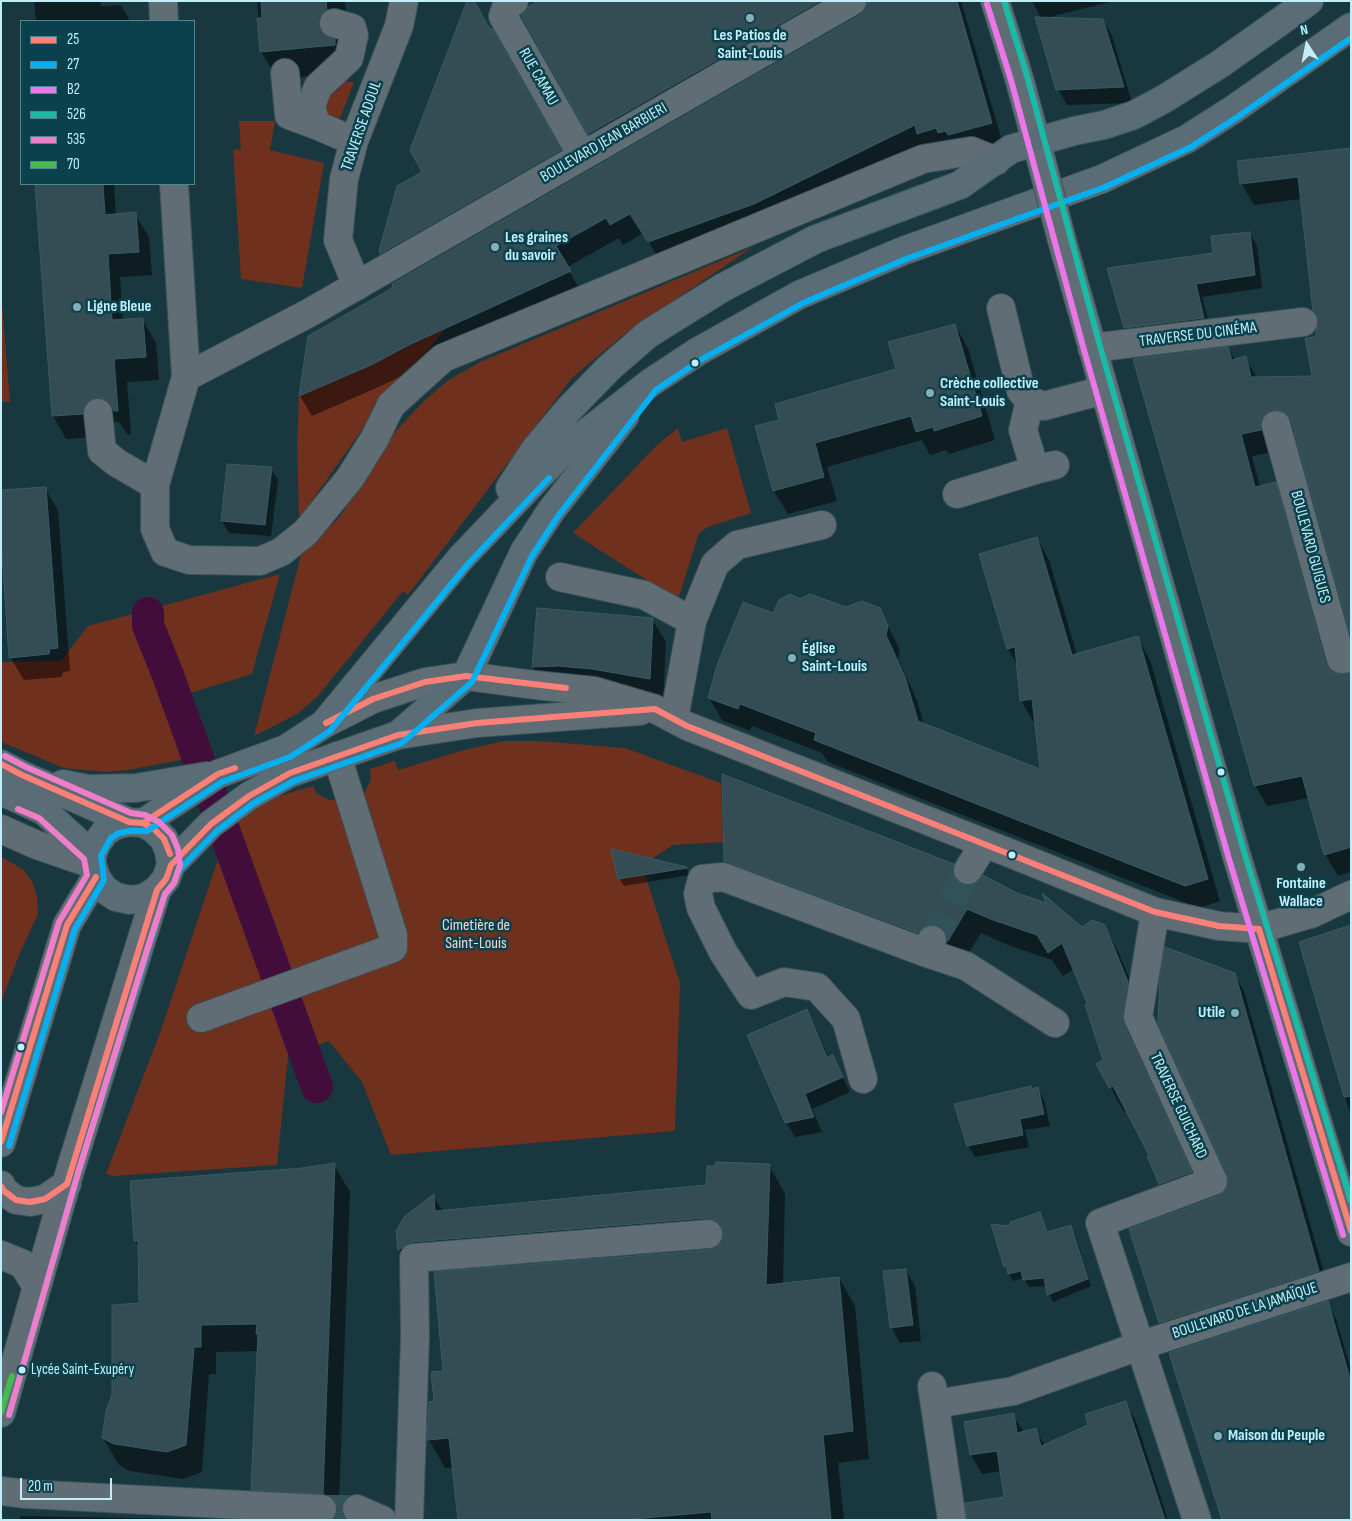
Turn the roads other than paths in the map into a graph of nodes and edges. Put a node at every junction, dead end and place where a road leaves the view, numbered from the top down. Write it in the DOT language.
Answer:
graph roads {
  1 [pos="163,1"];
  2 [pos="404,1"];
  3 [pos="514,1"];
  4 [pos="852,1"];
  5 [pos="995,1"];
  6 [pos="1309,1"];
  7 [pos="164,20"];
  8 [pos="334,23"];
  9 [pos="1351,27"];
  10 [pos="286,74"];
  11 [pos="316,125"];
  12 [pos="354,141"];
  13 [pos="1039,152"];
  14 [pos="582,155"];
  15 [pos="996,161"];
  16 [pos="174,185"];
  17 [pos="357,286"];
  18 [pos="1002,308"];
  19 [pos="1303,322"];
  20 [pos="1092,348"];
  21 [pos="186,377"];
  22 [pos="650,383"];
  23 [pos="1104,390"];
  24 [pos="1030,401"];
  25 [pos="98,413"];
  26 [pos="1276,425"];
  27 [pos="155,485"];
  28 [pos="957,494"];
  29 [pos="822,525"];
  30 [pos="461,558"];
  31 [pos="560,577"];
  32 [pos="692,621"];
  33 [pos="1351,658"];
  34 [pos="466,676"];
  35 [pos="664,714"];
  36 [pos="324,724"];
  37 [pos="398,735"];
  38 [pos="337,756"];
  39 [pos="218,774"];
  40 [pos="8,777"];
  41 [pos="136,822"];
  42 [pos="1,829"];
  43 [pos="984,844"];
  44 [pos="94,865"];
  45 [pos="170,865"];
  46 [pos="968,870"];
  47 [pos="157,890"];
  48 [pos="1351,895"];
  49 [pos="1155,912"];
  50 [pos="1259,929"];
  51 [pos="201,1018"];
  52 [pos="1055,1023"];
  53 [pos="864,1079"];
  54 [pos="1,1143"];
  55 [pos="67,1184"];
  56 [pos="1,1185"];
  57 [pos="1351,1232"];
  58 [pos="708,1234"];
  59 [pos="1,1255"];
  60 [pos="1351,1277"];
  61 [pos="37,1287"];
  62 [pos="1140,1346"];
  63 [pos="1,1413"];
  64 [pos="1,1491"];
  65 [pos="322,1508"];
  66 [pos="357,1509"];
  67 [pos="382,1520"];
  68 [pos="409,1520"];
  69 [pos="952,1520"];
  70 [pos="1197,1520"];
  1 -- 7 [label="street"];
  2 -- 12 [label="street, TRAVERSE ADOUL"];
  3 -- 14 [label="street, RUE CAMAU"];
  4 -- 14 [label="street, BOULEVARD JEAN BARBIERI"];
  5 -- 13 [label="street"];
  6 -- 13 [label="main road"];
  8 -- 11 [label="street"];
  9 -- 22 [label="main road"];
  10 -- 11 [label="street"];
  11 -- 12 [label="street"];
  12 -- 17 [label="street, TRAVERSE ADOUL"];
  13 -- 15 [label="main road"];
  13 -- 20 [label="street, bridge"];
  14 -- 17 [label="street, BOULEVARD JEAN BARBIERI"];
  15 -- 27 [label="street"];
  15 -- 30 [label="main road"];
  16 -- 21 [label="street"];
  17 -- 21 [label="street"];
  18 -- 24 [label="street"];
  19 -- 20 [label="street, TRAVERSE DU CINÉMA"];
  20 -- 23 [label="street"];
  21 -- 27 [label="street"];
  22 -- 30 [label="main road"];
  22 -- 34 [label="main road"];
  23 -- 24 [label="street"];
  23 -- 50 [label="street"];
  24 -- 28 [label="street"];
  25 -- 27 [label="street"];
  26 -- 33 [label="street, BOULEVARD GUIGUES"];
  29 -- 32 [label="street"];
  30 -- 36 [label="main road"];
  31 -- 32 [label="street"];
  32 -- 35 [label="street"];
  34 -- 35 [label="street"];
  34 -- 36 [label="street"];
  34 -- 37 [label="main road"];
  35 -- 37 [label="street"];
  35 -- 43 [label="street"];
  36 -- 39 [label="main road"];
  37 -- 38 [label="main road"];
  38 -- 45 [label="main road"];
  38 -- 51 [label="street"];
  39 -- 40 [label="main road"];
  39 -- 41 [label="main road"];
  40 -- 41 [label="main road"];
  40 -- 44 [label="main road"];
  41 -- 44 [label="main road"];
  41 -- 45 [label="main road"];
  42 -- 44 [label="street"];
  43 -- 46 [label="street"];
  43 -- 49 [label="street"];
  44 -- 47 [label="main road"];
  44 -- 54 [label="street"];
  45 -- 47 [label="main road"];
  47 -- 55 [label="street"];
  48 -- 50 [label="street"];
  49 -- 50 [label="street"];
  49 -- 62 [label="street, TRAVERSE GUICHARD"];
  50 -- 57 [label="street"];
  52 -- 53 [label="street"];
  55 -- 56 [label="street"];
  55 -- 61 [label="street"];
  58 -- 68 [label="street"];
  59 -- 61 [label="street"];
  60 -- 62 [label="street, BOULEVARD DE LA JAMAÏQUE"];
  61 -- 63 [label="street"];
  62 -- 69 [label="street, BOULEVARD DE LA JAMAÏQUE"];
  62 -- 70 [label="street"];
  64 -- 65 [label="street"];
  66 -- 67 [label="street"];
}
